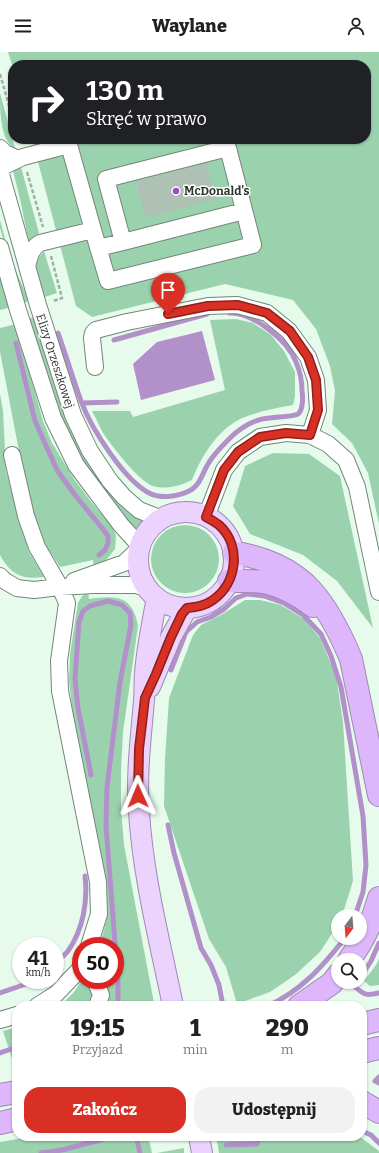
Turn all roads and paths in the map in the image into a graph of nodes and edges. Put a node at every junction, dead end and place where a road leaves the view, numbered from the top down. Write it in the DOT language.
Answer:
graph roads {
  1 [pos="0,74"];
  2 [pos="8,102"];
  3 [pos="0,148"];
  4 [pos="21,158"];
  5 [pos="0,168"];
  6 [pos="0,171"];
  7 [pos="4,195"];
  8 [pos="244,211"];
  9 [pos="93,230"];
  10 [pos="47,241"];
  11 [pos="124,242"];
  12 [pos="0,247"];
  13 [pos="98,248"];
  14 [pos="27,267"];
  15 [pos="62,298"];
  16 [pos="95,367"];
  17 [pos="310,435"];
  18 [pos="12,455"];
  19 [pos="206,517"];
  20 [pos="162,519"];
  21 [pos="140,547"];
  22 [pos="234,553"];
  23 [pos="0,576"];
  24 [pos="229,581"];
  25 [pos="60,587"];
  26 [pos="379,592"];
  27 [pos="152,594"];
  28 [pos="187,608"];
  29 [pos="331,618"];
  30 [pos="145,698"];
  31 [pos="379,795"];
  32 [pos="379,898"];
  33 [pos="92,937"];
  34 [pos="355,953"];
  35 [pos="72,977"];
  36 [pos="331,984"];
  37 [pos="99,989"];
  38 [pos="45,1001"];
  39 [pos="99,1001"];
  40 [pos="172,1001"];
  41 [pos="306,1001"];
  42 [pos="12,1016"];
  43 [pos="0,1020"];
  44 [pos="379,1020"];
  45 [pos="367,1023"];
  46 [pos="379,1048"];
  47 [pos="367,1051"];
  48 [pos="12,1093"];
  49 [pos="0,1095"];
  50 [pos="367,1105"];
  51 [pos="379,1112"];
  52 [pos="200,1141"];
  53 [pos="202,1153"];
  1 -- 2 [label="path"];
  3 -- 4 [label="street"];
  4 -- 5 [label="street"];
  4 -- 9 [label="street"];
  4 -- 10 [label="path"];
  6 -- 7 [label="street, Elizy Orzeszkowej"];
  7 -- 14 [label="street, Elizy Orzeszkowej"];
  8 -- 11 [label="street"];
  8 -- 11 [label="street"];
  8 -- 13 [label="street"];
  9 -- 10 [label="street"];
  9 -- 13 [label="street"];
  10 -- 14 [label="street"];
  10 -- 15 [label="path"];
  11 -- 13 [label="street"];
  12 -- 21 [label="street, Elizy Orzeszkowej"];
  14 -- 20 [label="street, Elizy Orzeszkowej"];
  16 -- 17 [label="street"];
  17 -- 19 [label="street"];
  17 -- 26 [label="street"];
  18 -- 25 [label="street"];
  19 -- 20 [label="main road"];
  19 -- 22 [label="main road"];
  20 -- 21 [label="main road"];
  21 -- 25 [label="street"];
  21 -- 27 [label="main road"];
  22 -- 24 [label="main road"];
  22 -- 29 [label="highway"];
  23 -- 25 [label="street"];
  24 -- 28 [label="main road"];
  24 -- 29 [label="highway"];
  25 -- 27 [label="street"];
  25 -- 33 [label="street"];
  27 -- 28 [label="main road"];
  27 -- 30 [label="main road"];
  28 -- 30 [label="main road"];
  29 -- 31 [label="highway"];
  30 -- 40 [label="main road"];
  32 -- 34 [label="highway"];
  35 -- 38 [label="street"];
  36 -- 41 [label="highway"];
  37 -- 39 [label="street"];
  42 -- 43 [label="street"];
  44 -- 45 [label="highway"];
  46 -- 47 [label="highway"];
  48 -- 49 [label="highway"];
  50 -- 51 [label="highway"];
  52 -- 53 [label="main road"];
}
